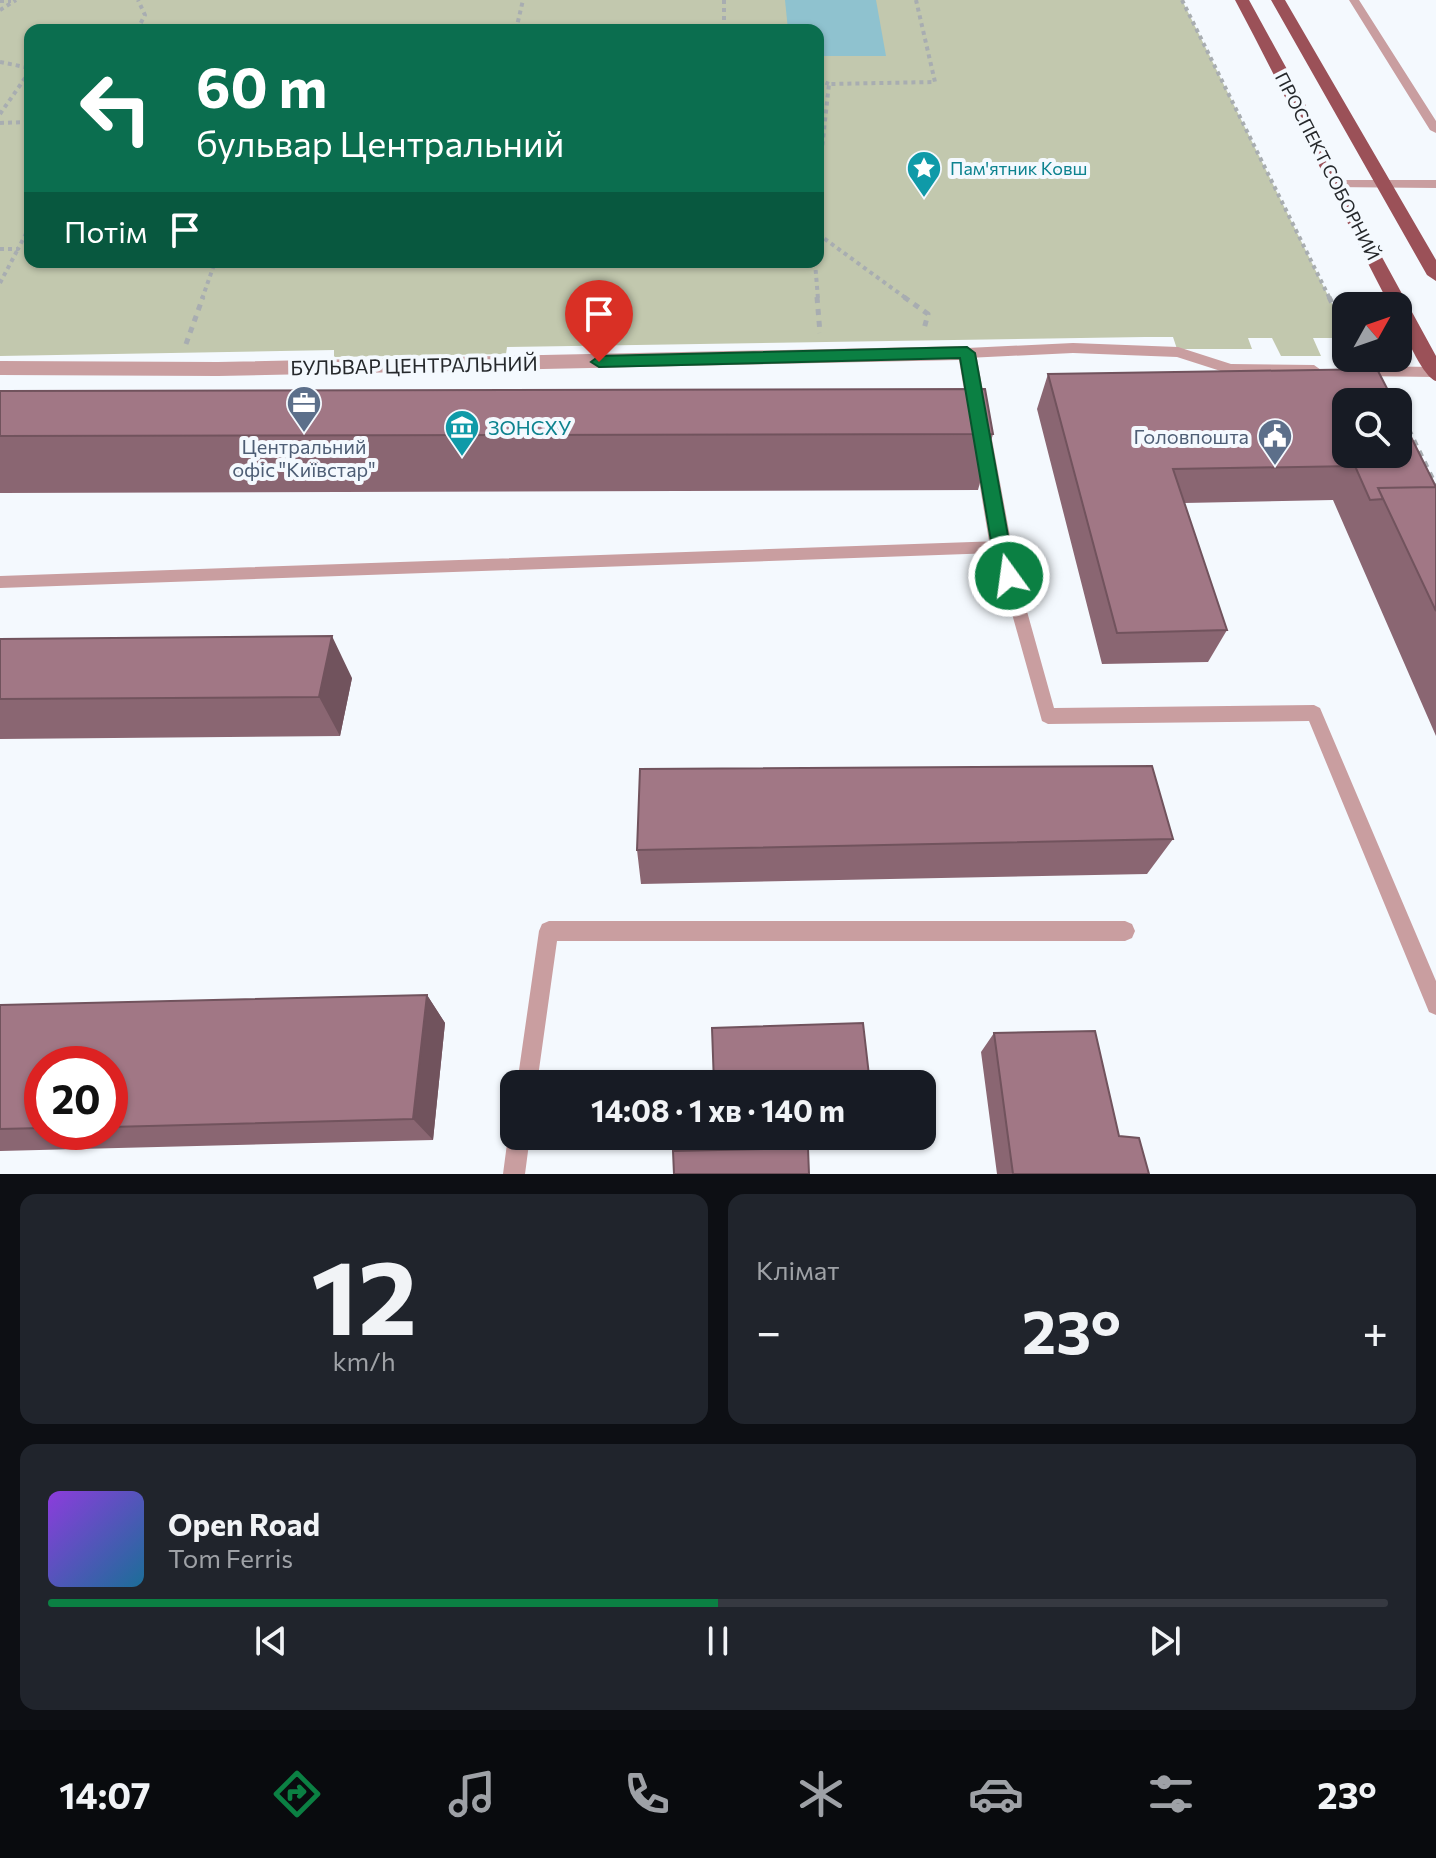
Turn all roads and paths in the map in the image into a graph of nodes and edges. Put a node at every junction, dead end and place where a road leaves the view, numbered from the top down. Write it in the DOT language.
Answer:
graph roads {
  1 [pos="138,0"];
  2 [pos="523,0"];
  3 [pos="724,0"];
  4 [pos="916,0"];
  5 [pos="1182,0"];
  6 [pos="1242,0"];
  7 [pos="1278,0"];
  8 [pos="1354,0"];
  9 [pos="0,1"];
  10 [pos="14,1"];
  11 [pos="0,10"];
  12 [pos="140,24"];
  13 [pos="517,24"];
  14 [pos="724,24"];
  15 [pos="0,62"];
  16 [pos="24,68"];
  17 [pos="24,78"];
  18 [pos="824,82"];
  19 [pos="829,84"];
  20 [pos="0,114"];
  21 [pos="24,122"];
  22 [pos="0,123"];
  23 [pos="824,130"];
  24 [pos="1436,130"];
  25 [pos="1334,184"];
  26 [pos="1386,184"];
  27 [pos="1436,184"];
  28 [pos="24,238"];
  29 [pos="824,238"];
  30 [pos="0,249"];
  31 [pos="18,249"];
  32 [pos="213,268"];
  33 [pos="815,268"];
  34 [pos="1436,275"];
  35 [pos="0,283"];
  36 [pos="1332,304"];
  37 [pos="967,353"];
  38 [pos="917,356"];
  39 [pos="821,358"];
  40 [pos="0,368"];
  41 [pos="178,368"];
  42 [pos="1326,371"];
  43 [pos="1389,372"];
  44 [pos="1436,373"];
  45 [pos="1412,437"];
  46 [pos="1436,486"];
  47 [pos="1001,547"];
  48 [pos="0,582"];
  49 [pos="1125,931"];
  50 [pos="1436,1005"];
  51 [pos="529,1070"];
  52 [pos="517,1150"];
  53 [pos="514,1174"];
  1 -- 12 [label="path"];
  2 -- 13 [label="path"];
  3 -- 14 [label="path"];
  4 -- 19 [label="path"];
  5 -- 36 [label="path"];
  6 -- 25 [label="main road, ПРОСПЕКТ СОБОРНИЙ"];
  7 -- 26 [label="main road, ПРОСПЕКТ СОБОРНИЙ"];
  8 -- 24 [label="lane"];
  9 -- 10 [label="path"];
  10 -- 11 [label="path"];
  15 -- 16 [label="path"];
  17 -- 20 [label="path"];
  18 -- 19 [label="path"];
  19 -- 23 [label="path"];
  21 -- 22 [label="path"];
  25 -- 26 [label="lane"];
  25 -- 44 [label="main road, ПРОСПЕКТ СОБОРНИЙ"];
  26 -- 27 [label="lane"];
  26 -- 34 [label="main road, ПРОСПЕКТ СОБОРНИЙ"];
  28 -- 31 [label="path"];
  29 -- 38 [label="path"];
  30 -- 31 [label="path"];
  31 -- 35 [label="path"];
  32 -- 41 [label="path"];
  33 -- 39 [label="path"];
  37 -- 38 [label="street, БУЛЬВАР ЦЕНТРАЛЬНИЙ"];
  37 -- 42 [label="lane"];
  37 -- 47 [label="street"];
  38 -- 39 [label="street, БУЛЬВАР ЦЕНТРАЛЬНИЙ"];
  39 -- 41 [label="street, БУЛЬВАР ЦЕНТРАЛЬНИЙ"];
  40 -- 41 [label="street, БУЛЬВАР ЦЕНТРАЛЬНИЙ"];
  43 -- 44 [label="lane"];
  45 -- 46 [label="path"];
  47 -- 48 [label="lane"];
  47 -- 50 [label="lane"];
  49 -- 51 [label="lane"];
  52 -- 53 [label="lane"];
}
